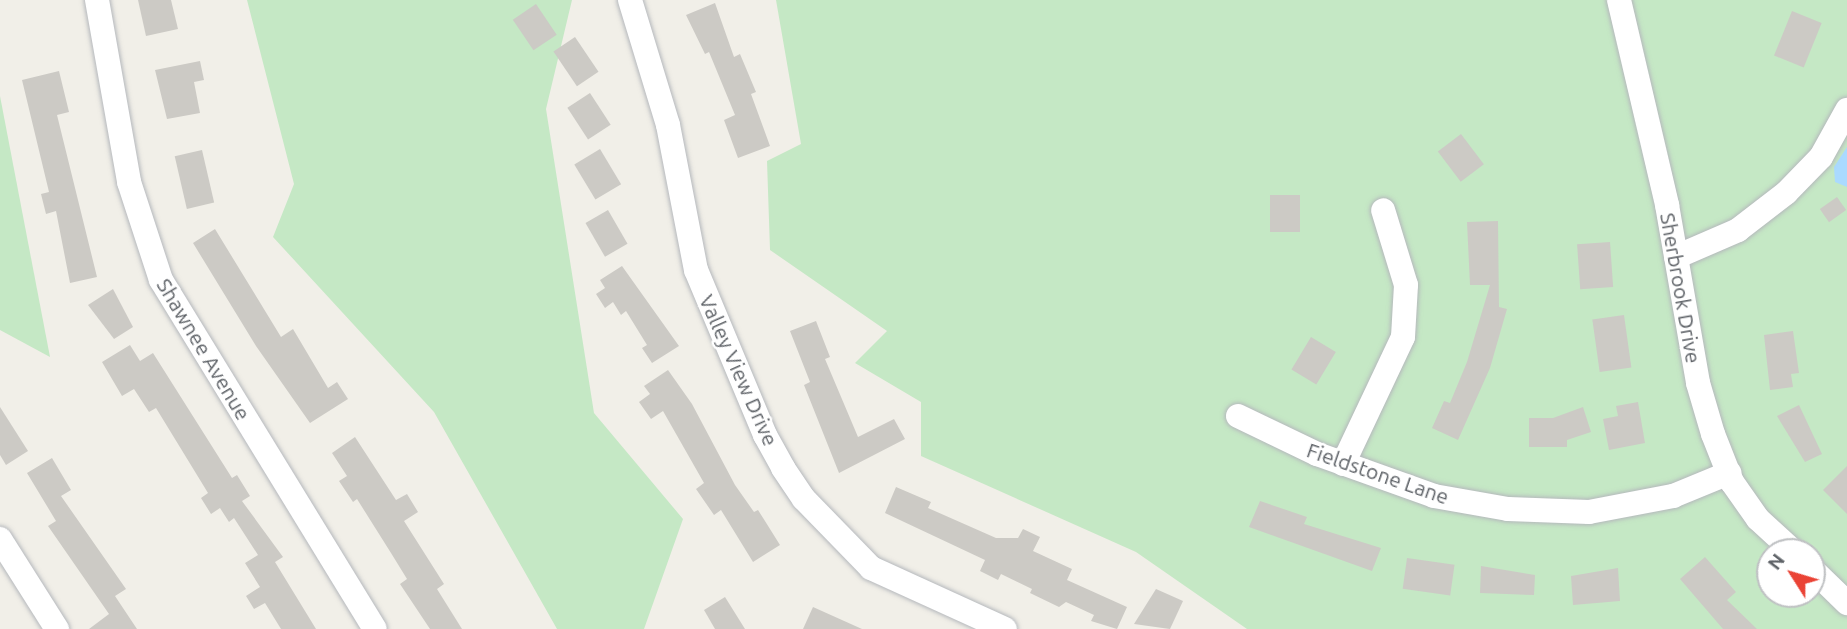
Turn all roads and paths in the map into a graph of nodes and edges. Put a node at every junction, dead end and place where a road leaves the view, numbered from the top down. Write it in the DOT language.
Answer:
graph roads {
  1 [pos="97,0"];
  2 [pos="629,0"];
  3 [pos="1619,0"];
  4 [pos="1847,110"];
  5 [pos="1383,210"];
  6 [pos="1676,257"];
  7 [pos="1238,416"];
  8 [pos="1343,464"];
  9 [pos="1728,473"];
  10 [pos="1779,538"];
  11 [pos="0,539"];
  12 [pos="8,562"];
  13 [pos="1826,583"];
  14 [pos="1847,603"];
  15 [pos="57,629"];
  16 [pos="375,629"];
  17 [pos="1005,629"];
  1 -- 16 [label="street, Shawnee Avenue"];
  2 -- 17 [label="street, Valley View Drive"];
  3 -- 6 [label="street, Sherbrook Drive"];
  4 -- 6 [label="street"];
  5 -- 8 [label="street"];
  6 -- 9 [label="street, Sherbrook Drive"];
  7 -- 8 [label="street, Fieldstone Lane"];
  8 -- 9 [label="street, Fieldstone Lane"];
  9 -- 10 [label="street, Sherbrook Drive"];
  11 -- 12 [label="street"];
  12 -- 15 [label="street"];
  13 -- 14 [label="street"];
}
